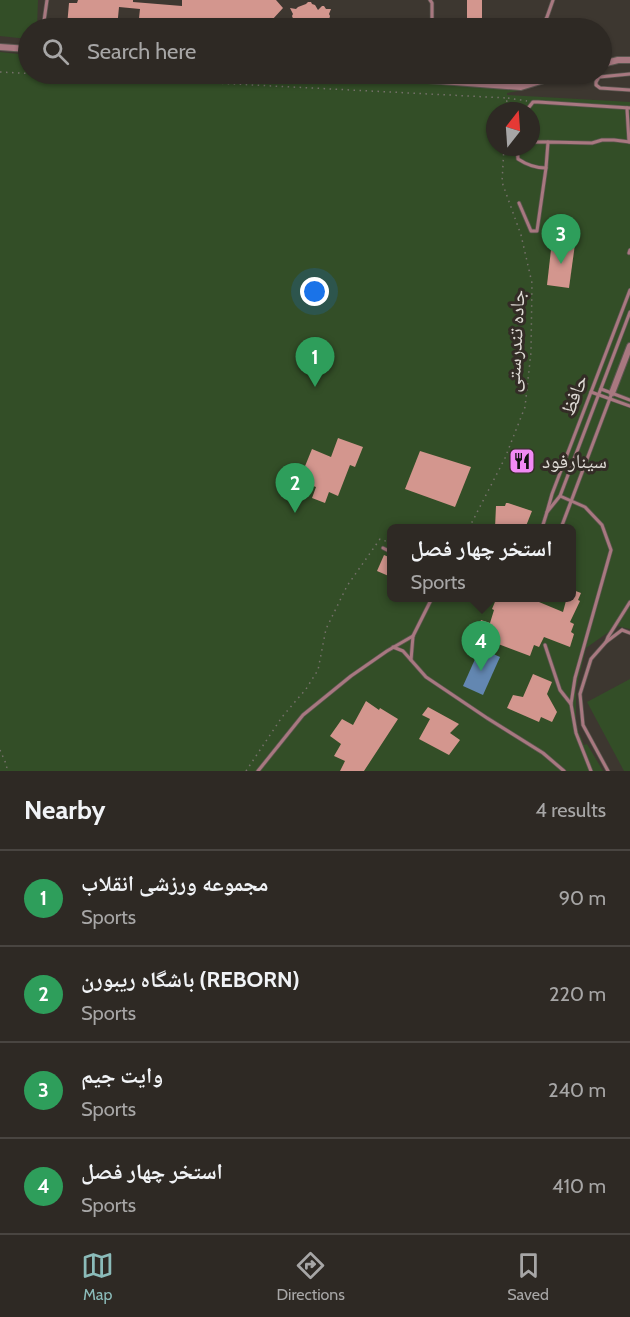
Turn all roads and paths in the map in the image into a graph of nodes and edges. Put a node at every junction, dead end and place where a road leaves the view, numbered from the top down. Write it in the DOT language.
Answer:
graph roads {
  1 [pos="46,0"];
  2 [pos="430,0"];
  3 [pos="553,0"];
  4 [pos="45,18"];
  5 [pos="432,18"];
  6 [pos="546,18"];
  7 [pos="0,47"];
  8 [pos="18,48"];
  9 [pos="630,60"];
  10 [pos="612,62"];
  11 [pos="0,72"];
  12 [pos="18,73"];
  13 [pos="630,74"];
  14 [pos="612,75"];
  15 [pos="234,84"];
  16 [pos="481,84"];
  17 [pos="531,84"];
  18 [pos="596,84"];
  19 [pos="630,90"];
  20 [pos="507,98"];
  21 [pos="507,102"];
  22 [pos="533,102"];
  23 [pos="540,102"];
  24 [pos="628,108"];
  25 [pos="540,142"];
  26 [pos="548,142"];
  27 [pos="630,142"];
  28 [pos="503,156"];
  29 [pos="518,156"];
  30 [pos="546,168"];
  31 [pos="519,203"];
  32 [pos="630,290"];
  33 [pos="630,312"];
  34 [pos="630,346"];
  35 [pos="600,389"];
  36 [pos="591,392"];
  37 [pos="599,394"];
  38 [pos="611,396"];
  39 [pos="630,400"];
  40 [pos="630,406"];
  41 [pos="560,496"];
  42 [pos="571,501"];
  43 [pos="548,512"];
  44 [pos="471,524"];
  45 [pos="544,524"];
  46 [pos="562,524"];
  47 [pos="387,542"];
  48 [pos="383,548"];
  49 [pos="387,550"];
  50 [pos="430,602"];
  51 [pos="630,602"];
  52 [pos="630,632"];
  53 [pos="413,636"];
  54 [pos="606,642"];
  55 [pos="545,645"];
  56 [pos="393,647"];
  57 [pos="411,660"];
  58 [pos="571,704"];
  59 [pos="0,750"];
  60 [pos="6,771"];
  61 [pos="246,771"];
  62 [pos="258,771"];
  63 [pos="564,771"];
  64 [pos="591,771"];
  65 [pos="608,771"];
  1 -- 4 [label="lane"];
  2 -- 5 [label="lane"];
  3 -- 6 [label="lane"];
  7 -- 8 [label="street"];
  9 -- 10 [label="street"];
  11 -- 12 [label="path"];
  13 -- 14 [label="lane"];
  15 -- 20 [label="path"];
  16 -- 17 [label="street"];
  18 -- 19 [label="lane"];
  20 -- 21 [label="path"];
  20 -- 22 [label="path"];
  23 -- 24 [label="lane"];
  24 -- 27 [label="lane"];
  25 -- 26 [label="lane"];
  26 -- 27 [label="lane"];
  26 -- 30 [label="lane"];
  28 -- 44 [label="path, جاده تندرستی"];
  29 -- 30 [label="lane"];
  30 -- 31 [label="lane"];
  32 -- 36 [label="lane, حافظ"];
  33 -- 35 [label="lane, حافظ"];
  34 -- 38 [label="street"];
  35 -- 37 [label="lane, حافظ"];
  35 -- 38 [label="lane"];
  36 -- 37 [label="lane"];
  36 -- 43 [label="lane, حافظ"];
  37 -- 38 [label="lane"];
  37 -- 41 [label="lane, حافظ"];
  38 -- 39 [label="lane"];
  38 -- 40 [label="lane"];
  38 -- 42 [label="lane"];
  41 -- 42 [label="lane"];
  41 -- 43 [label="lane, حافظ"];
  42 -- 46 [label="lane"];
  42 -- 58 [label="lane"];
  43 -- 45 [label="lane"];
  47 -- 61 [label="path"];
  48 -- 49 [label="lane"];
  50 -- 53 [label="lane"];
  51 -- 54 [label="lane"];
  52 -- 54 [label="lane"];
  53 -- 56 [label="lane"];
  53 -- 57 [label="lane"];
  54 -- 65 [label="lane"];
  55 -- 58 [label="lane"];
  56 -- 57 [label="lane"];
  56 -- 62 [label="lane"];
  57 -- 63 [label="lane"];
  58 -- 64 [label="lane"];
  59 -- 60 [label="path"];
}
